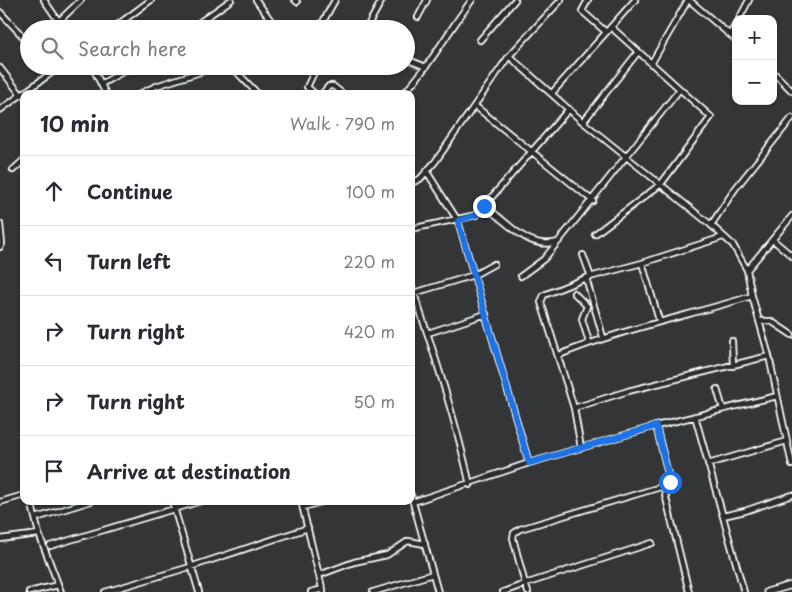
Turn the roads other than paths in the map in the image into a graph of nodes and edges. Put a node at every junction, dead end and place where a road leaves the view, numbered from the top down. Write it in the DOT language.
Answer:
graph roads {
  1 [pos="44,0"];
  2 [pos="81,0"];
  3 [pos="139,0"];
  4 [pos="152,0"];
  5 [pos="231,0"];
  6 [pos="256,0"];
  7 [pos="335,0"];
  8 [pos="382,0"];
  9 [pos="427,0"];
  10 [pos="472,0"];
  11 [pos="515,0"];
  12 [pos="561,0"];
  13 [pos="588,0"];
  14 [pos="635,0"];
  15 [pos="688,0"];
  16 [pos="749,0"];
  17 [pos="144,5"];
  18 [pos="0,12"];
  19 [pos="741,15"];
  20 [pos="418,17"];
  21 [pos="57,20"];
  22 [pos="60,20"];
  23 [pos="124,20"];
  24 [pos="203,20"];
  25 [pos="271,20"];
  26 [pos="324,20"];
  27 [pos="371,20"];
  28 [pos="611,27"];
  29 [pos="732,31"];
  30 [pos="606,32"];
  31 [pos="20,33"];
  32 [pos="730,35"];
  33 [pos="480,40"];
  34 [pos="638,52"];
  35 [pos="509,56"];
  36 [pos="415,63"];
  37 [pos="652,64"];
  38 [pos="426,67"];
  39 [pos="0,68"];
  40 [pos="48,75"];
  41 [pos="96,75"];
  42 [pos="117,75"];
  43 [pos="190,75"];
  44 [pos="239,75"];
  45 [pos="313,75"];
  46 [pos="777,76"];
  47 [pos="101,84"];
  48 [pos="680,89"];
  49 [pos="28,90"];
  50 [pos="104,90"];
  51 [pos="148,90"];
  52 [pos="253,90"];
  53 [pos="310,90"];
  54 [pos="326,90"];
  55 [pos="338,90"];
  56 [pos="407,90"];
  57 [pos="792,91"];
  58 [pos="20,92"];
  59 [pos="552,93"];
  60 [pos="20,95"];
  61 [pos="475,106"];
  62 [pos="569,109"];
  63 [pos="0,110"];
  64 [pos="792,118"];
  65 [pos="582,122"];
  66 [pos="531,152"];
  67 [pos="627,158"];
  68 [pos="20,164"];
  69 [pos="13,170"];
  70 [pos="426,172"];
  71 [pos="415,181"];
  72 [pos="661,184"];
  73 [pos="593,201"];
  74 [pos="484,206"];
  75 [pos="792,216"];
  76 [pos="458,221"];
  77 [pos="0,224"];
  78 [pos="711,225"];
  79 [pos="415,228"];
  80 [pos="595,234"];
  81 [pos="722,237"];
  82 [pos="773,240"];
  83 [pos="558,242"];
  84 [pos="0,247"];
  85 [pos="583,256"];
  86 [pos="792,256"];
  87 [pos="642,263"];
  88 [pos="494,264"];
  89 [pos="535,266"];
  90 [pos="747,270"];
  91 [pos="539,271"];
  92 [pos="474,274"];
  93 [pos="521,276"];
  94 [pos="589,278"];
  95 [pos="415,293"];
  96 [pos="574,293"];
  97 [pos="415,296"];
  98 [pos="752,296"];
  99 [pos="486,314"];
  100 [pos="659,320"];
  101 [pos="759,320"];
  102 [pos="428,333"];
  103 [pos="792,336"];
  104 [pos="602,337"];
  105 [pos="732,341"];
  106 [pos="590,342"];
  107 [pos="559,354"];
  108 [pos="769,356"];
  109 [pos="732,366"];
  110 [pos="718,389"];
  111 [pos="777,396"];
  112 [pos="574,408"];
  113 [pos="723,409"];
  114 [pos="695,416"];
  115 [pos="656,426"];
  116 [pos="787,441"];
  117 [pos="581,448"];
  118 [pos="529,463"];
  119 [pos="708,464"];
  120 [pos="792,464"];
  121 [pos="470,485"];
  122 [pos="666,487"];
  123 [pos="792,495"];
  124 [pos="20,496"];
  125 [pos="415,501"];
  126 [pos="0,502"];
  127 [pos="32,505"];
  128 [pos="78,505"];
  129 [pos="173,505"];
  130 [pos="188,505"];
  131 [pos="310,505"];
  132 [pos="414,505"];
  133 [pos="303,507"];
  134 [pos="174,509"];
  135 [pos="723,516"];
  136 [pos="36,518"];
  137 [pos="308,528"];
  138 [pos="40,534"];
  139 [pos="0,539"];
  140 [pos="652,543"];
  141 [pos="425,544"];
  142 [pos="50,546"];
  143 [pos="190,567"];
  144 [pos="433,574"];
  145 [pos="319,575"];
  146 [pos="525,584"];
  147 [pos="58,585"];
  148 [pos="792,585"];
  149 [pos="323,590"];
  150 [pos="29,592"];
  151 [pos="60,592"];
  152 [pos="106,592"];
  153 [pos="199,592"];
  154 [pos="311,592"];
  155 [pos="373,592"];
  156 [pos="438,592"];
  157 [pos="503,592"];
  158 [pos="528,592"];
  159 [pos="689,592"];
  160 [pos="744,592"];
  161 [pos="767,592"];
  1 -- 21 [label="street"];
  2 -- 22 [label="street"];
  3 -- 17 [label="street"];
  4 -- 17 [label="street"];
  5 -- 24 [label="street"];
  6 -- 25 [label="street"];
  7 -- 26 [label="street"];
  8 -- 27 [label="street"];
  9 -- 20 [label="street"];
  10 -- 38 [label="street"];
  11 -- 33 [label="street"];
  12 -- 35 [label="street"];
  13 -- 30 [label="street"];
  14 -- 28 [label="street"];
  15 -- 32 [label="street"];
  15 -- 37 [label="street"];
  16 -- 19 [label="street"];
  17 -- 23 [label="street"];
  18 -- 31 [label="street"];
  28 -- 30 [label="street"];
  28 -- 34 [label="street"];
  29 -- 32 [label="street"];
  30 -- 59 [label="street"];
  34 -- 37 [label="street"];
  34 -- 65 [label="street"];
  35 -- 59 [label="street"];
  35 -- 61 [label="street"];
  36 -- 38 [label="street"];
  37 -- 48 [label="street"];
  38 -- 56 [label="street"];
  39 -- 58 [label="street"];
  40 -- 49 [label="street"];
  41 -- 47 [label="street"];
  42 -- 47 [label="street"];
  43 -- 51 [label="street"];
  44 -- 52 [label="street"];
  45 -- 53 [label="street"];
  46 -- 57 [label="street"];
  47 -- 50 [label="street"];
  48 -- 67 [label="street"];
  48 -- 72 [label="street"];
  54 -- 55 [label="street"];
  59 -- 62 [label="street"];
  60 -- 63 [label="street"];
  61 -- 66 [label="street"];
  61 -- 70 [label="street"];
  62 -- 65 [label="street"];
  62 -- 66 [label="street"];
  64 -- 78 [label="street"];
  65 -- 67 [label="street"];
  66 -- 73 [label="street"];
  66 -- 74 [label="street"];
  67 -- 72 [label="street"];
  67 -- 73 [label="street"];
  68 -- 69 [label="street"];
  70 -- 71 [label="street"];
  70 -- 76 [label="street"];
  72 -- 78 [label="street"];
  72 -- 80 [label="street"];
  73 -- 83 [label="street"];
  74 -- 76 [label="street"];
  74 -- 83 [label="street"];
  75 -- 82 [label="street"];
  76 -- 79 [label="street"];
  76 -- 92 [label="street"];
  77 -- 84 [label="street"];
  78 -- 81 [label="street"];
  81 -- 87 [label="street"];
  81 -- 90 [label="street"];
  82 -- 86 [label="street"];
  82 -- 90 [label="street"];
  83 -- 89 [label="street"];
  85 -- 94 [label="street"];
  87 -- 94 [label="street"];
  87 -- 100 [label="street"];
  88 -- 92 [label="street"];
  89 -- 91 [label="street"];
  89 -- 93 [label="street"];
  90 -- 98 [label="street"];
  92 -- 95 [label="street"];
  92 -- 99 [label="street"];
  94 -- 104 [label="street"];
  94 -- 107 [label="street"];
  96 -- 106 [label="street"];
  97 -- 102 [label="street"];
  98 -- 100 [label="street"];
  98 -- 101 [label="street"];
  99 -- 102 [label="street"];
  99 -- 118 [label="street"];
  100 -- 104 [label="street"];
  101 -- 103 [label="street"];
  101 -- 108 [label="street"];
  102 -- 121 [label="street"];
  104 -- 106 [label="street"];
  105 -- 109 [label="street"];
  106 -- 107 [label="street"];
  107 -- 112 [label="street"];
  108 -- 109 [label="street"];
  108 -- 111 [label="street"];
  109 -- 112 [label="street"];
  110 -- 113 [label="street"];
  111 -- 113 [label="street"];
  111 -- 116 [label="street"];
  112 -- 117 [label="street"];
  113 -- 114 [label="street"];
  114 -- 115 [label="street"];
  114 -- 119 [label="street"];
  115 -- 117 [label="street"];
  115 -- 122 [label="street"];
  116 -- 119 [label="street"];
  116 -- 120 [label="street"];
  117 -- 118 [label="street"];
  118 -- 121 [label="street"];
  119 -- 135 [label="street"];
  121 -- 125 [label="street"];
  122 -- 146 [label="street"];
  122 -- 159 [label="street"];
  123 -- 135 [label="street"];
  124 -- 126 [label="street"];
  127 -- 136 [label="street"];
  128 -- 136 [label="street"];
  129 -- 134 [label="street"];
  130 -- 134 [label="street"];
  131 -- 133 [label="street"];
  132 -- 141 [label="street"];
  133 -- 137 [label="street"];
  134 -- 142 [label="street"];
  134 -- 143 [label="street"];
  135 -- 160 [label="street"];
  136 -- 138 [label="street"];
  137 -- 143 [label="street"];
  137 -- 145 [label="street"];
  138 -- 139 [label="street"];
  138 -- 147 [label="street"];
  140 -- 146 [label="street"];
  141 -- 144 [label="street"];
  141 -- 145 [label="street"];
  143 -- 152 [label="street"];
  143 -- 153 [label="street"];
  144 -- 155 [label="street"];
  144 -- 156 [label="street"];
  145 -- 149 [label="street"];
  146 -- 157 [label="street"];
  146 -- 158 [label="street"];
  147 -- 150 [label="street"];
  147 -- 151 [label="street"];
  148 -- 161 [label="street"];
  149 -- 154 [label="street"];
}
